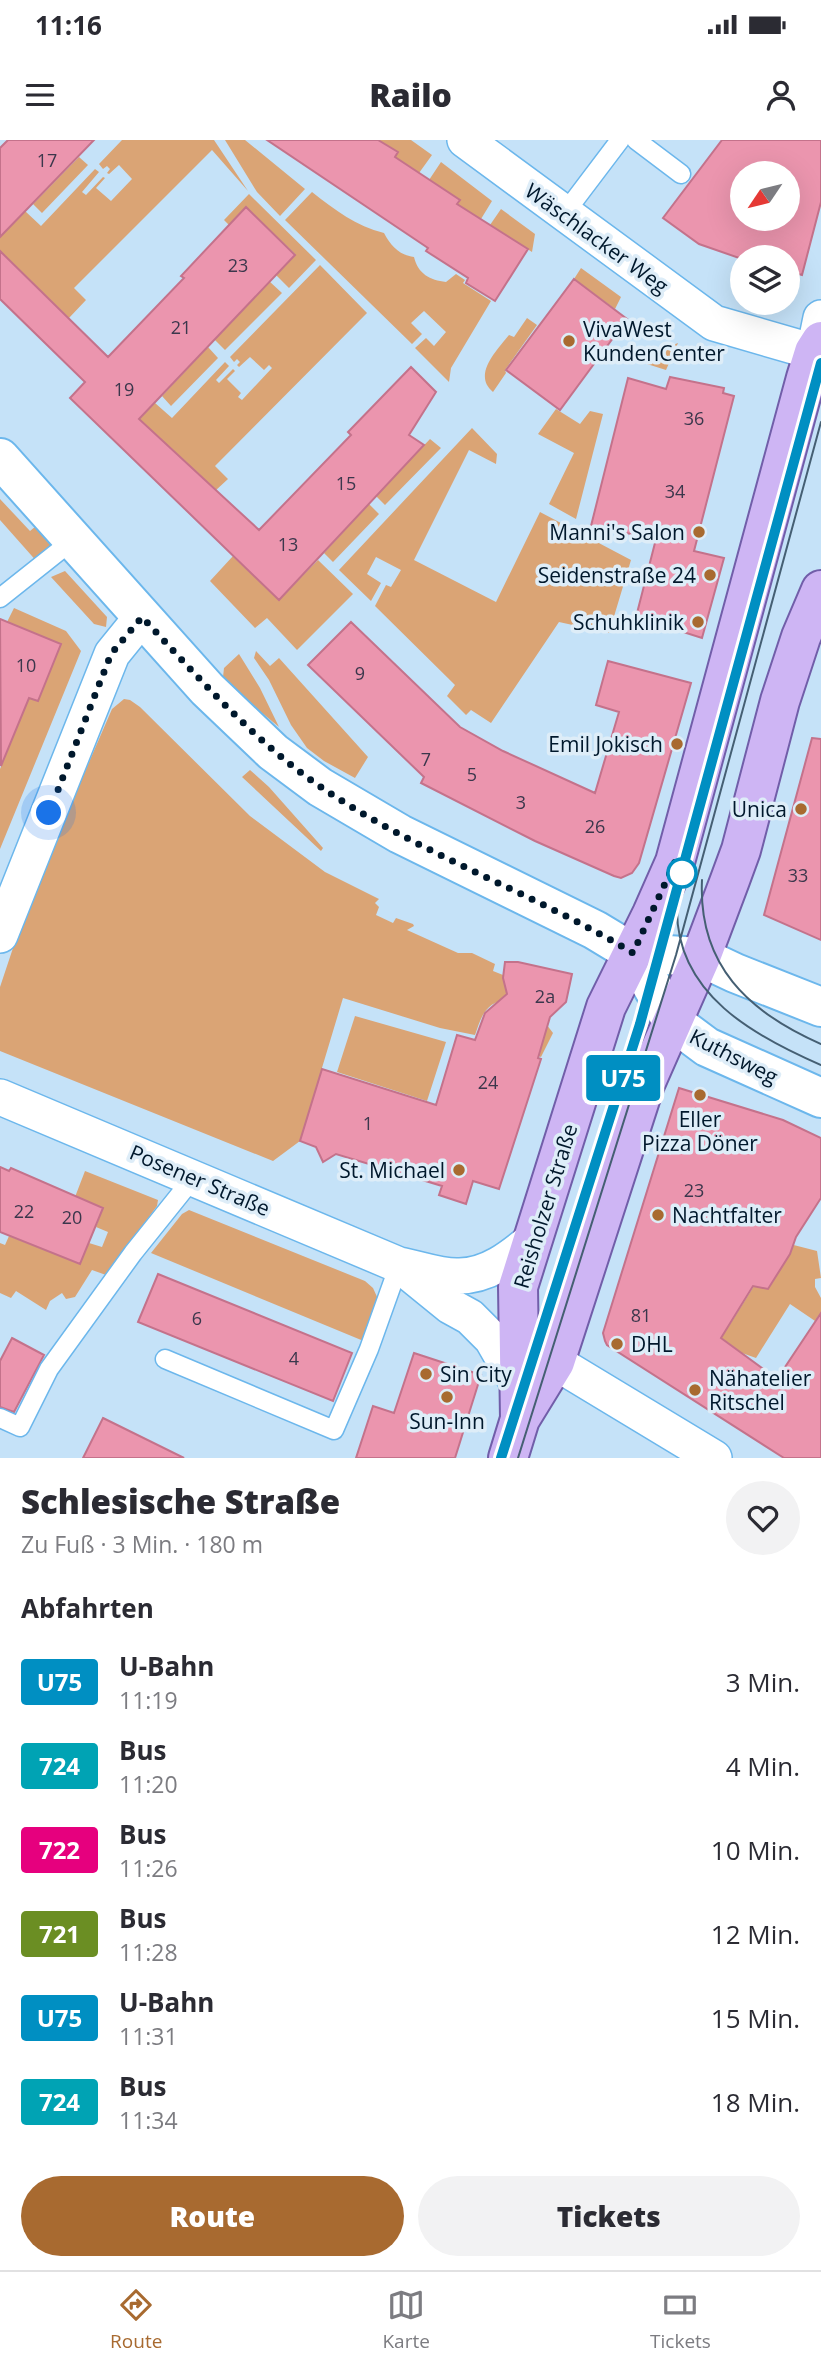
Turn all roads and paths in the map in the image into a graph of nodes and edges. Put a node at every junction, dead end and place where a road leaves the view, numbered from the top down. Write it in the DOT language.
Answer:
graph roads {
  1 [pos="465,140"];
  2 [pos="620,140"];
  3 [pos="636,140"];
  4 [pos="681,174"];
  5 [pos="564,214"];
  6 [pos="819,337"];
  7 [pos="0,458"];
  8 [pos="73,540"];
  9 [pos="821,590"];
  10 [pos="0,598"];
  11 [pos="142,617"];
  12 [pos="811,642"];
  13 [pos="0,935"];
  14 [pos="633,953"];
  15 [pos="701,957"];
  16 [pos="821,1007"];
  17 [pos="672,1021"];
  18 [pos="0,1097"];
  19 [pos="821,1098"];
  20 [pos="194,1177"];
  21 [pos="533,1240"];
  22 [pos="399,1265"];
  23 [pos="165,1359"];
  24 [pos="555,1362"];
  25 [pos="520,1403"];
  26 [pos="0,1418"];
  27 [pos="508,1458"];
  28 [pos="714,1458"];
  1 -- 5 [label="street, Wäschlacker Weg"];
  2 -- 5 [label="lane"];
  3 -- 4 [label="lane"];
  5 -- 6 [label="street, Wäschlacker Weg"];
  6 -- 14 [label="main road, Reisholzer Straße"];
  7 -- 8 [label="street"];
  8 -- 10 [label="lane"];
  8 -- 11 [label="street"];
  9 -- 12 [label="main road, Reisholzer Straße"];
  11 -- 13 [label="street"];
  11 -- 14 [label="street"];
  12 -- 15 [label="main road, Reisholzer Straße"];
  14 -- 15 [label="street"];
  14 -- 17 [label="street, Kuthsweg"];
  14 -- 21 [label="main road, Reisholzer Straße"];
  15 -- 16 [label="street"];
  15 -- 17 [label="main road, Reisholzer Straße"];
  17 -- 19 [label="street, Kuthsweg"];
  17 -- 24 [label="main road, Reisholzer Straße"];
  18 -- 20 [label="street, Posener Straße"];
  20 -- 22 [label="street, Posener Straße"];
  20 -- 26 [label="lane"];
  21 -- 22 [label="street, Posener Straße"];
  21 -- 25 [label="main road, Reisholzer Straße"];
  22 -- 23 [label="lane"];
  22 -- 25 [label="street, Posener Straße"];
  24 -- 25 [label="main road, Reisholzer Straße"];
  24 -- 28 [label="street"];
  25 -- 27 [label="main road, Reisholzer Straße"];
}
